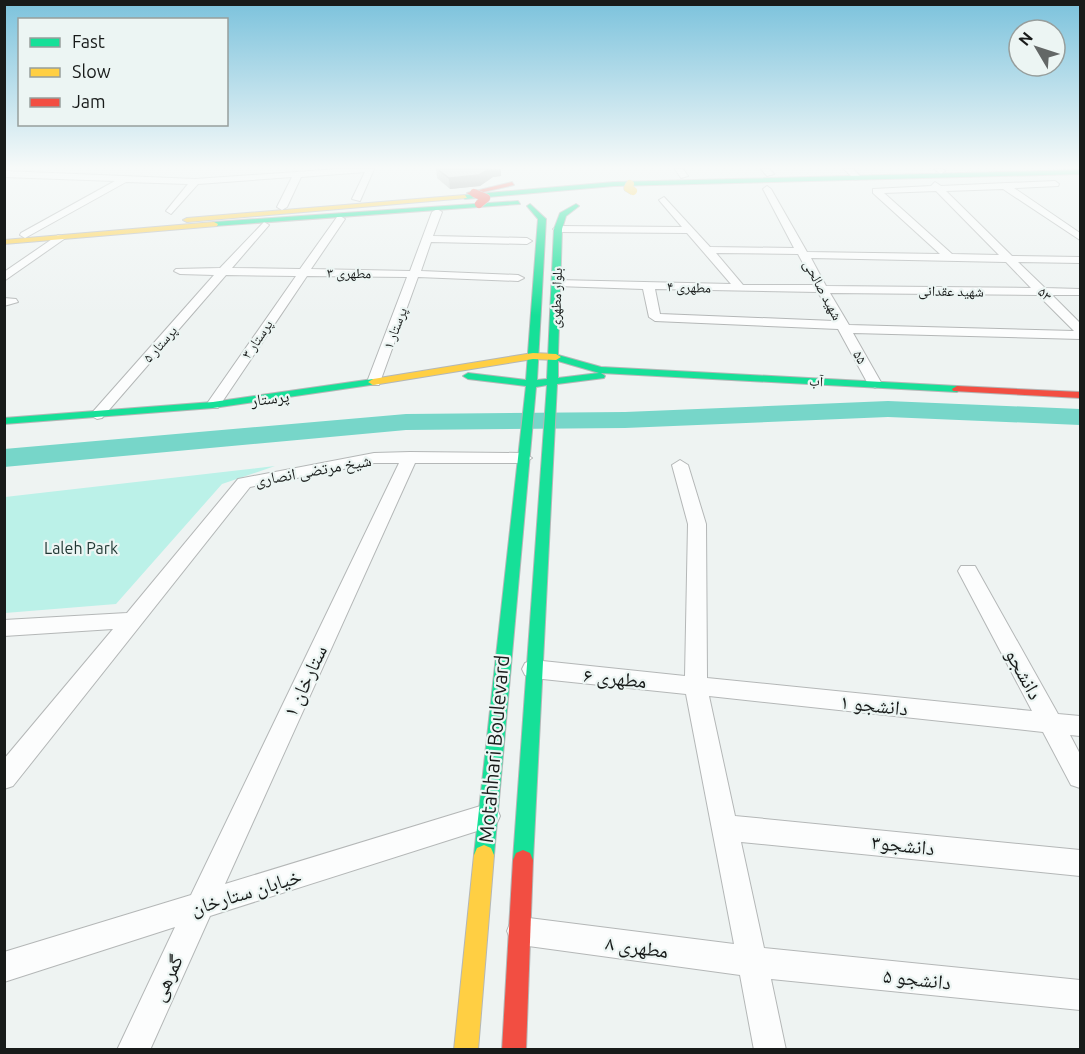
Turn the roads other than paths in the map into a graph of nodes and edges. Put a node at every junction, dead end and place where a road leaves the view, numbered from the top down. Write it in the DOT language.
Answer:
graph roads {
  1 [pos="55,218"];
  2 [pos="247,218"];
  3 [pos="302,218"];
  4 [pos="434,218"];
  5 [pos="542,218"];
  6 [pos="560,218"];
  7 [pos="680,218"];
  8 [pos="783,218"];
  9 [pos="905,218"];
  10 [pos="971,218"];
  11 [pos="1051,218"];
  12 [pos="1055,218"];
  13 [pos="340,219"];
  14 [pos="1071,219"];
  15 [pos="186,223"];
  16 [pos="264,225"];
  17 [pos="558,229"];
  18 [pos="691,230"];
  19 [pos="25,235"];
  20 [pos="4,236"];
  21 [pos="62,237"];
  22 [pos="1080,237"];
  23 [pos="426,239"];
  24 [pos="527,241"];
  25 [pos="4,242"];
  26 [pos="708,250"];
  27 [pos="803,253"];
  28 [pos="949,257"];
  29 [pos="1009,258"];
  30 [pos="1080,260"];
  31 [pos="180,272"];
  32 [pos="224,272"];
  33 [pos="302,273"];
  34 [pos="415,274"];
  35 [pos="4,278"];
  36 [pos="518,278"];
  37 [pos="557,283"];
  38 [pos="648,285"];
  39 [pos="740,288"];
  40 [pos="821,289"];
  41 [pos="1042,291"];
  42 [pos="1080,292"];
  43 [pos="844,327"];
  44 [pos="1080,330"];
  45 [pos="1080,335"];
  46 [pos="533,356"];
  47 [pos="554,356"];
  48 [pos="374,382"];
  49 [pos="532,384"];
  50 [pos="554,384"];
  51 [pos="875,384"];
  52 [pos="1080,395"];
  53 [pos="553,399"];
  54 [pos="530,400"];
  55 [pos="1080,401"];
  56 [pos="213,405"];
  57 [pos="97,415"];
  58 [pos="4,421"];
  59 [pos="4,428"];
  60 [pos="524,454"];
  61 [pos="410,457"];
  62 [pos="680,465"];
  63 [pos="968,571"];
  64 [pos="131,620"];
  65 [pos="4,628"];
  66 [pos="533,669"];
  67 [pos="696,686"];
  68 [pos="1051,723"];
  69 [pos="1080,726"];
  70 [pos="9,767"];
  71 [pos="1080,777"];
  72 [pos="487,816"];
  73 [pos="726,828"];
  74 [pos="1080,863"];
  75 [pos="200,906"];
  76 [pos="521,931"];
  77 [pos="754,962"];
  78 [pos="4,967"];
  79 [pos="1080,995"];
  80 [pos="133,1050"];
  81 [pos="466,1050"];
  82 [pos="514,1050"];
  83 [pos="770,1050"];
  1 -- 19 [label="street"];
  2 -- 15 [label="main road"];
  3 -- 15 [label="main road"];
  4 -- 23 [label="street, پرستار ۱"];
  5 -- 46 [label="main road, بلوار مطهری"];
  6 -- 17 [label="main road"];
  7 -- 18 [label="street"];
  8 -- 27 [label="street, شهید صالحی"];
  9 -- 28 [label="street"];
  10 -- 29 [label="street, ۵۳"];
  11 -- 22 [label="street"];
  12 -- 14 [label="street"];
  13 -- 33 [label="street, پرستار ۳"];
  15 -- 19 [label="main road"];
  15 -- 21 [label="main road"];
  16 -- 32 [label="street, پرستار ۵"];
  17 -- 18 [label="street"];
  17 -- 37 [label="main road, بلوار مطهری"];
  18 -- 26 [label="street"];
  19 -- 20 [label="main road"];
  21 -- 25 [label="main road"];
  21 -- 35 [label="street"];
  23 -- 24 [label="street"];
  23 -- 34 [label="street, پرستار ۱"];
  26 -- 27 [label="street"];
  26 -- 39 [label="street"];
  27 -- 28 [label="street"];
  27 -- 40 [label="street, شهید صالحی"];
  28 -- 29 [label="street"];
  29 -- 30 [label="street"];
  29 -- 41 [label="street, ۵۳"];
  31 -- 32 [label="street, مطهری ۳"];
  32 -- 33 [label="street, مطهری ۳"];
  32 -- 57 [label="street, پرستار ۵"];
  33 -- 34 [label="street, مطهری ۳"];
  33 -- 56 [label="street, پرستار ۳"];
  34 -- 36 [label="street, مطهری ۳"];
  34 -- 48 [label="street, پرستار ۱"];
  37 -- 38 [label="street, مطهری ۴"];
  37 -- 47 [label="main road, بلوار مطهری"];
  38 -- 39 [label="street, مطهری ۴"];
  38 -- 43 [label="street"];
  39 -- 40 [label="street, مطهری ۴"];
  40 -- 41 [label="street, شهید عقدانی"];
  40 -- 43 [label="street, شهید صالحی"];
  41 -- 42 [label="street, شهید عقدانی"];
  41 -- 44 [label="street, ۵۳"];
  43 -- 45 [label="street"];
  43 -- 51 [label="street, ۵۵"];
  46 -- 47 [label="main road, آب"];
  46 -- 48 [label="main road, پرستار"];
  46 -- 49 [label="main road, بلوار مطهری"];
  47 -- 50 [label="main road, بلوار مطهری"];
  47 -- 51 [label="main road, آب"];
  48 -- 56 [label="main road, پرستار"];
  49 -- 50 [label="main road, آب"];
  49 -- 54 [label="main road, بلوار مطهری"];
  49 -- 59 [label="main road, پرستار"];
  50 -- 53 [label="main road, بلوار مطهری"];
  50 -- 55 [label="main road, آب"];
  51 -- 52 [label="main road, آب"];
  53 -- 66 [label="main road, Motahhari Boulevard"];
  54 -- 60 [label="main road, Motahhari Boulevard"];
  56 -- 57 [label="main road, پرستار"];
  57 -- 58 [label="main road, پرستار"];
  60 -- 61 [label="street, شیخ مرتضی انصاری"];
  60 -- 72 [label="main road, Motahhari Boulevard"];
  61 -- 64 [label="street, شیخ مرتضی انصاری"];
  61 -- 75 [label="street, ستارخان ۱"];
  62 -- 67 [label="street"];
  63 -- 68 [label="street, دانشجو"];
  64 -- 65 [label="street"];
  64 -- 70 [label="street, شیخ مرتضی انصاری"];
  66 -- 67 [label="street, مطهری ۶"];
  66 -- 76 [label="main road, Motahhari Boulevard"];
  67 -- 68 [label="street, دانشجو ۱"];
  67 -- 73 [label="street"];
  68 -- 69 [label="street, دانشجو ۱"];
  68 -- 71 [label="street, دانشجو"];
  72 -- 75 [label="street, خیابان ستارخان"];
  72 -- 81 [label="main road, Motahhari Boulevard"];
  73 -- 74 [label="street, دانشجو۳"];
  73 -- 77 [label="street"];
  75 -- 78 [label="street, خیابان ستارخان"];
  75 -- 80 [label="street, گمرهی"];
  76 -- 77 [label="street, مطهری ۸"];
  76 -- 82 [label="main road, Motahhari Boulevard"];
  77 -- 79 [label="street, دانشجو ۵"];
  77 -- 83 [label="street"];
}
